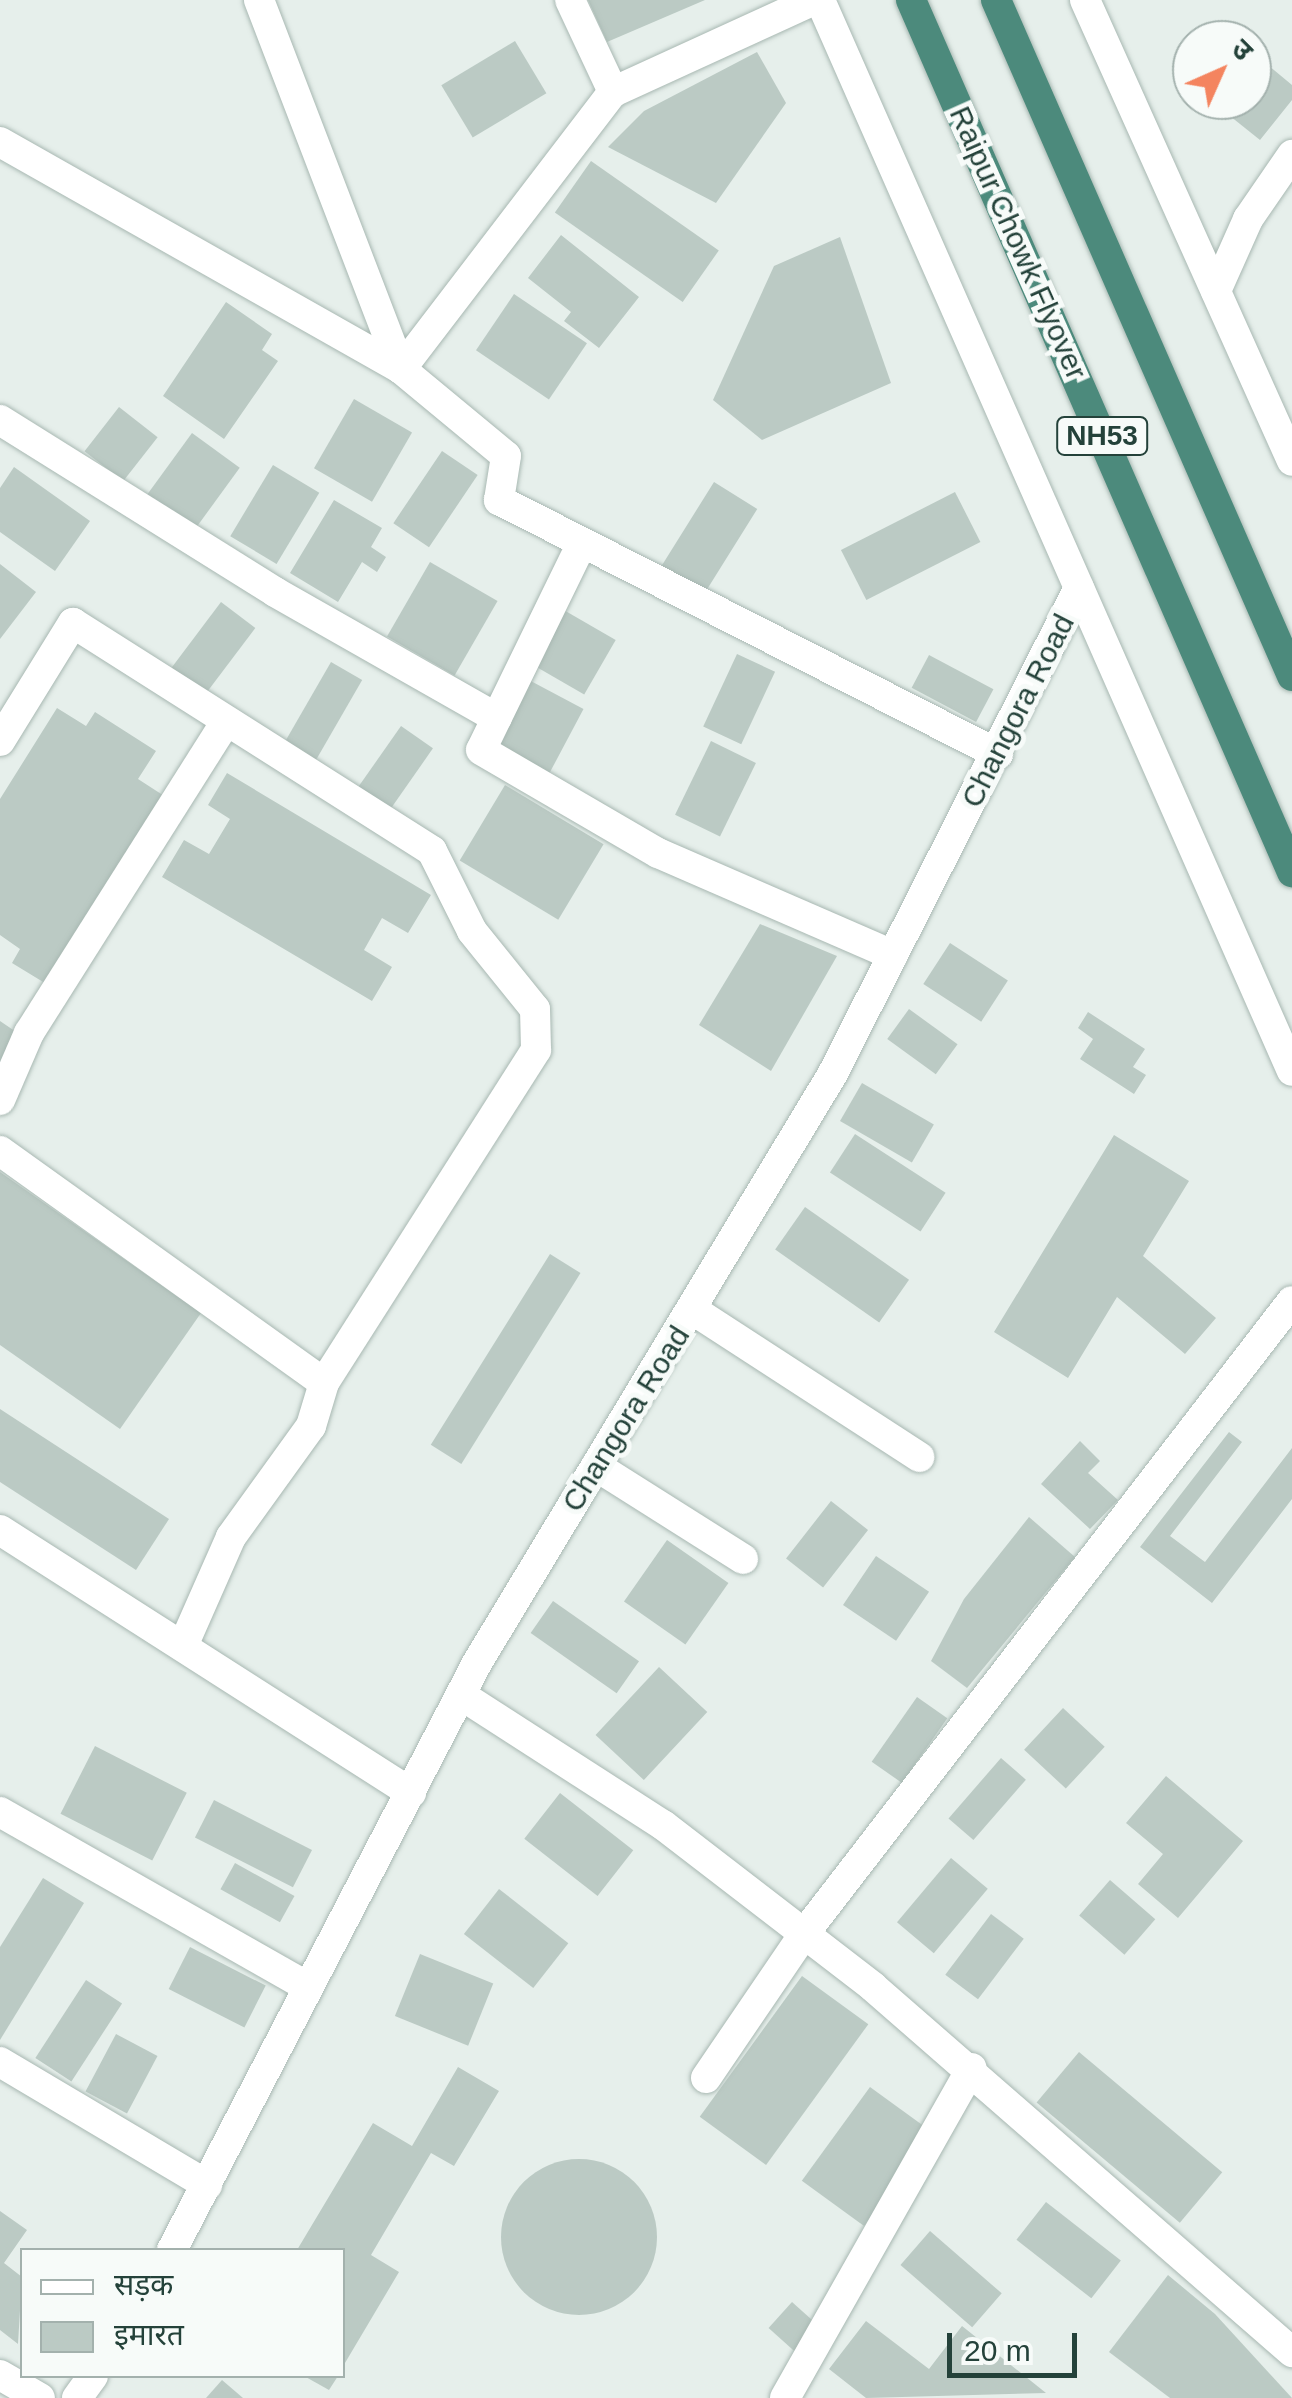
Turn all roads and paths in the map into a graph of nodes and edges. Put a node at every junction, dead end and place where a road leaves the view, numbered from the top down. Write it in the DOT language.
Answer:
graph roads {
  1 [pos="258,0"];
  2 [pos="570,0"];
  3 [pos="817,0"];
  4 [pos="912,0"];
  5 [pos="996,0"];
  6 [pos="1085,0"];
  7 [pos="613,92"];
  8 [pos="0,142"];
  9 [pos="1292,154"];
  10 [pos="1216,291"];
  11 [pos="401,369"];
  12 [pos="0,420"];
  13 [pos="1292,461"];
  14 [pos="582,542"];
  15 [pos="1079,588"];
  16 [pos="1292,676"];
  17 [pos="497,718"];
  18 [pos="226,720"];
  19 [pos="0,741"];
  20 [pos="998,754"];
  21 [pos="1292,872"];
  22 [pos="893,955"];
  23 [pos="1292,1071"];
  24 [pos="0,1100"];
  25 [pos="0,1151"];
  26 [pos="1292,1301"];
  27 [pos="693,1310"];
  28 [pos="324,1383"];
  29 [pos="919,1457"];
  30 [pos="596,1466"];
  31 [pos="0,1530"];
  32 [pos="744,1558"];
  33 [pos="183,1646"];
  34 [pos="461,1695"];
  35 [pos="411,1792"];
  36 [pos="0,1812"];
  37 [pos="804,1934"];
  38 [pos="306,1986"];
  39 [pos="0,2062"];
  40 [pos="972,2068"];
  41 [pos="706,2078"];
  42 [pos="207,2185"];
  43 [pos="173,2248"];
  44 [pos="1292,2352"];
  45 [pos="0,2376"];
  46 [pos="40,2398"];
  47 [pos="785,2398"];
  1 -- 11 [label="street"];
  2 -- 7 [label="street"];
  3 -- 7 [label="street"];
  3 -- 15 [label="street"];
  4 -- 21 [label="highway, Raipur Chowk Flyover / NH53"];
  5 -- 16 [label="highway, NH53"];
  6 -- 10 [label="street"];
  7 -- 11 [label="street"];
  8 -- 11 [label="street"];
  9 -- 10 [label="street"];
  10 -- 13 [label="street"];
  11 -- 14 [label="street"];
  12 -- 17 [label="street"];
  14 -- 17 [label="street"];
  14 -- 20 [label="street"];
  15 -- 20 [label="street, Changora Road"];
  15 -- 23 [label="street"];
  17 -- 22 [label="street"];
  18 -- 19 [label="street"];
  18 -- 24 [label="street"];
  18 -- 28 [label="street"];
  20 -- 22 [label="street, Changora Road"];
  22 -- 27 [label="street, Changora Road"];
  25 -- 28 [label="street"];
  26 -- 37 [label="street"];
  27 -- 29 [label="street"];
  27 -- 30 [label="street, Changora Road"];
  28 -- 33 [label="street"];
  30 -- 32 [label="street"];
  30 -- 34 [label="street, Changora Road"];
  31 -- 33 [label="street"];
  33 -- 35 [label="street"];
  34 -- 35 [label="street, Changora Road"];
  34 -- 37 [label="street"];
  35 -- 38 [label="street, Changora Road"];
  36 -- 38 [label="street"];
  37 -- 40 [label="street"];
  37 -- 41 [label="street"];
  38 -- 42 [label="street, Changora Road"];
  39 -- 42 [label="street"];
  40 -- 44 [label="street"];
  40 -- 47 [label="street"];
  42 -- 43 [label="street, Changora Road"];
  45 -- 46 [label="street"];
}
